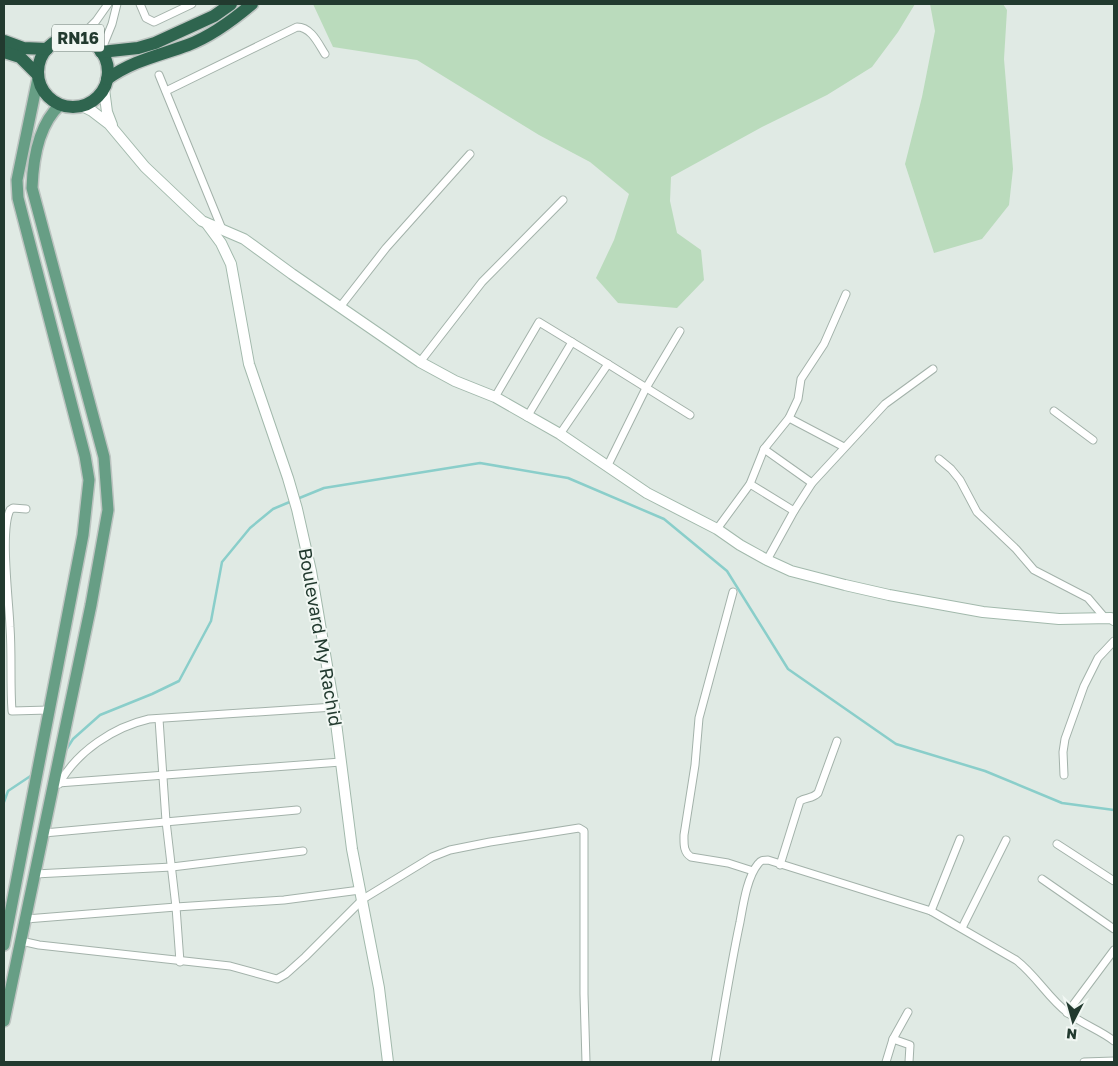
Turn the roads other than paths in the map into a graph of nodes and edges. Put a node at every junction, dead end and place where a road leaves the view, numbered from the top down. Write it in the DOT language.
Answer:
graph roads {
  1 [pos="108,4"];
  2 [pos="117,4"];
  3 [pos="140,4"];
  4 [pos="192,4"];
  5 [pos="231,4"];
  6 [pos="252,4"];
  7 [pos="79,38"];
  8 [pos="4,41"];
  9 [pos="47,49"];
  10 [pos="101,51"];
  11 [pos="4,52"];
  12 [pos="325,54"];
  13 [pos="159,75"];
  14 [pos="38,77"];
  15 [pos="106,84"];
  16 [pos="166,91"];
  17 [pos="60,105"];
  18 [pos="82,106"];
  19 [pos="116,133"];
  20 [pos="470,154"];
  21 [pos="564,200"];
  22 [pos="207,224"];
  23 [pos="222,229"];
  24 [pos="846,294"];
  25 [pos="340,307"];
  26 [pos="680,331"];
  27 [pos="572,342"];
  28 [pos="420,362"];
  29 [pos="608,364"];
  30 [pos="933,369"];
  31 [pos="646,388"];
  32 [pos="495,397"];
  33 [pos="1054,412"];
  34 [pos="690,416"];
  35 [pos="527,417"];
  36 [pos="789,418"];
  37 [pos="560,434"];
  38 [pos="1093,440"];
  39 [pos="844,446"];
  40 [pos="764,449"];
  41 [pos="939,459"];
  42 [pos="608,465"];
  43 [pos="812,483"];
  44 [pos="750,484"];
  45 [pos="26,509"];
  46 [pos="794,511"];
  47 [pos="717,529"];
  48 [pos="767,560"];
  49 [pos="734,592"];
  50 [pos="1110,619"];
  51 [pos="1114,641"];
  52 [pos="334,707"];
  53 [pos="49,710"];
  54 [pos="159,719"];
  55 [pos="837,741"];
  56 [pos="341,762"];
  57 [pos="163,775"];
  58 [pos="1064,775"];
  59 [pos="57,783"];
  60 [pos="297,810"];
  61 [pos="166,822"];
  62 [pos="44,834"];
  63 [pos="960,840"];
  64 [pos="1006,840"];
  65 [pos="1057,844"];
  66 [pos="303,851"];
  67 [pos="780,865"];
  68 [pos="172,867"];
  69 [pos="753,871"];
  70 [pos="35,874"];
  71 [pos="1042,879"];
  72 [pos="1114,881"];
  73 [pos="361,894"];
  74 [pos="176,907"];
  75 [pos="932,911"];
  76 [pos="26,919"];
  77 [pos="962,928"];
  78 [pos="1114,930"];
  79 [pos="21,941"];
  80 [pos="4,945"];
  81 [pos="1114,950"];
  82 [pos="180,962"];
  83 [pos="908,1012"];
  84 [pos="1068,1013"];
  85 [pos="4,1021"];
  86 [pos="893,1039"];
  87 [pos="1114,1041"];
  88 [pos="1114,1061"];
  89 [pos="388,1062"];
  90 [pos="586,1062"];
  91 [pos="716,1062"];
  92 [pos="886,1062"];
  93 [pos="909,1062"];
  94 [pos="1084,1062"];
  1 -- 7 [label="street"];
  2 -- 10 [label="street"];
  3 -- 4 [label="street"];
  5 -- 10 [label="highway, RN16"];
  6 -- 15 [label="highway, RN16"];
  7 -- 9 [label="highway, RN16"];
  7 -- 10 [label="highway, RN16"];
  8 -- 9 [label="highway, RN16"];
  9 -- 14 [label="highway, RN16"];
  10 -- 15 [label="highway, RN16"];
  11 -- 14 [label="highway, RN16"];
  12 -- 16 [label="street"];
  13 -- 16 [label="street"];
  14 -- 17 [label="highway, RN16"];
  14 -- 53 [label="main road"];
  15 -- 18 [label="highway, RN16"];
  15 -- 19 [label="street"];
  16 -- 23 [label="street"];
  17 -- 18 [label="highway"];
  17 -- 59 [label="main road"];
  18 -- 19 [label="street"];
  19 -- 22 [label="street"];
  20 -- 25 [label="street"];
  21 -- 28 [label="street"];
  22 -- 23 [label="street"];
  22 -- 52 [label="street, Boulevard My Rachid"];
  23 -- 25 [label="street"];
  24 -- 36 [label="street"];
  25 -- 28 [label="street"];
  26 -- 31 [label="street"];
  27 -- 29 [label="street"];
  27 -- 32 [label="street"];
  27 -- 35 [label="street"];
  28 -- 32 [label="street"];
  29 -- 31 [label="street"];
  29 -- 37 [label="street"];
  30 -- 39 [label="street"];
  31 -- 34 [label="street"];
  31 -- 42 [label="street"];
  32 -- 35 [label="street"];
  33 -- 38 [label="street"];
  35 -- 37 [label="street"];
  36 -- 39 [label="street"];
  36 -- 40 [label="street"];
  37 -- 42 [label="street"];
  39 -- 43 [label="street"];
  40 -- 43 [label="street"];
  40 -- 44 [label="street"];
  41 -- 50 [label="street"];
  42 -- 47 [label="street"];
  43 -- 46 [label="street"];
  44 -- 46 [label="street"];
  44 -- 47 [label="street"];
  45 -- 53 [label="street"];
  46 -- 48 [label="street"];
  47 -- 48 [label="street"];
  48 -- 50 [label="street"];
  49 -- 69 [label="street"];
  51 -- 58 [label="street"];
  52 -- 54 [label="street"];
  52 -- 56 [label="street, Boulevard My Rachid"];
  53 -- 80 [label="main road"];
  54 -- 57 [label="street"];
  54 -- 59 [label="street"];
  55 -- 67 [label="street"];
  56 -- 57 [label="street"];
  56 -- 73 [label="street, Boulevard My Rachid"];
  57 -- 59 [label="street"];
  57 -- 61 [label="street"];
  59 -- 62 [label="main road"];
  60 -- 61 [label="street"];
  61 -- 62 [label="street"];
  61 -- 68 [label="street"];
  62 -- 70 [label="main road"];
  63 -- 75 [label="street"];
  64 -- 77 [label="street"];
  65 -- 72 [label="street"];
  66 -- 68 [label="street"];
  67 -- 69 [label="street"];
  67 -- 75 [label="street"];
  68 -- 70 [label="street"];
  68 -- 74 [label="street"];
  69 -- 91 [label="street"];
  70 -- 76 [label="main road"];
  71 -- 78 [label="street"];
  73 -- 74 [label="street"];
  73 -- 82 [label="street"];
  73 -- 89 [label="street, Boulevard My Rachid"];
  73 -- 90 [label="street"];
  74 -- 76 [label="street"];
  74 -- 82 [label="street"];
  75 -- 77 [label="street"];
  76 -- 79 [label="main road"];
  77 -- 84 [label="street"];
  79 -- 82 [label="street"];
  79 -- 85 [label="main road"];
  81 -- 84 [label="street"];
  83 -- 86 [label="street"];
  84 -- 87 [label="street"];
  86 -- 92 [label="street"];
  86 -- 93 [label="street"];
  88 -- 94 [label="street"];
}
